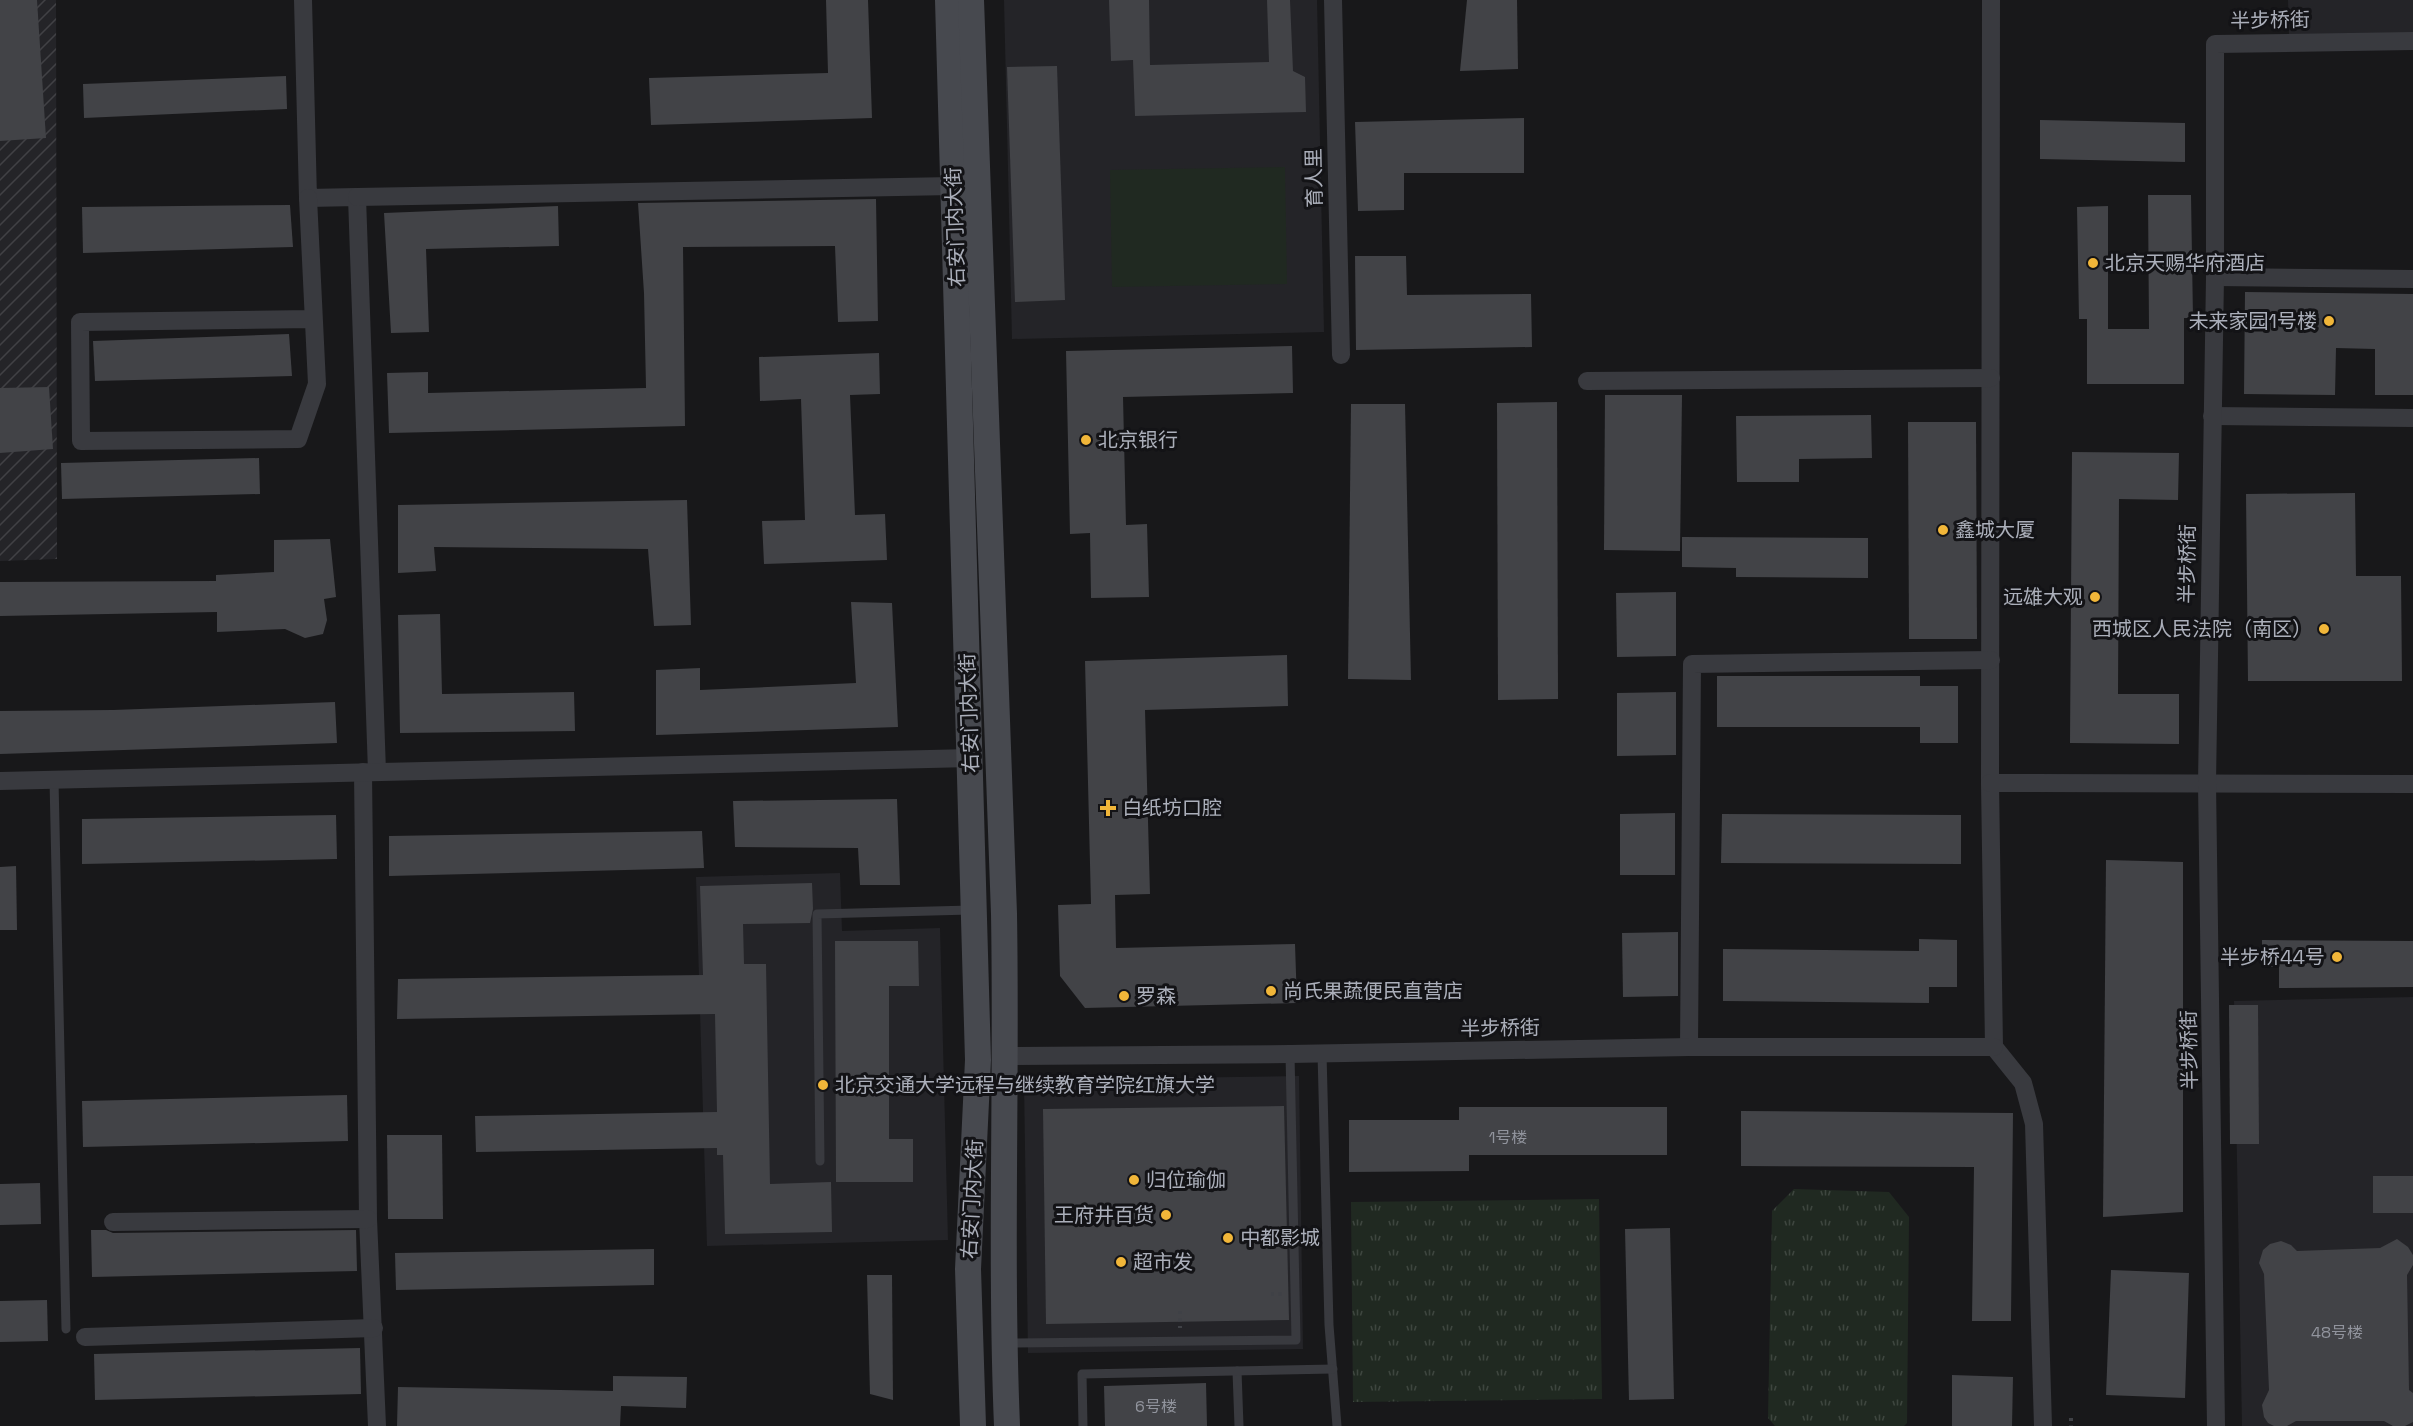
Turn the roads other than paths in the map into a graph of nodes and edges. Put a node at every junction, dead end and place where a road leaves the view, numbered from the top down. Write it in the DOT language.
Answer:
graph roads {
  1 [pos="303,0"];
  2 [pos="948,0"];
  3 [pos="971,0"];
  4 [pos="1333,0"];
  5 [pos="1991,0"];
  6 [pos="2413,41"];
  7 [pos="953,186"];
  8 [pos="357,197"];
  9 [pos="308,198"];
  10 [pos="2215,277"];
  11 [pos="2413,279"];
  12 [pos="313,319"];
  13 [pos="1341,355"];
  14 [pos="1990,378"];
  15 [pos="1587,381"];
  16 [pos="2212,416"];
  17 [pos="2413,418"];
  18 [pos="1991,660"];
  19 [pos="971,758"];
  20 [pos="370,772"];
  21 [pos="54,780"];
  22 [pos="0,781"];
  23 [pos="1990,783"];
  24 [pos="2207,783"];
  25 [pos="2413,784"];
  26 [pos="973,910"];
  27 [pos="1689,1047"];
  28 [pos="1994,1047"];
  29 [pos="1322,1053"];
  30 [pos="1290,1054"];
  31 [pos="1006,1056"];
  32 [pos="820,1161"];
  33 [pos="368,1219"];
  34 [pos="113,1222"];
  35 [pos="374,1328"];
  36 [pos="66,1329"];
  37 [pos="86,1337"];
  38 [pos="1004,1343"];
  39 [pos="1333,1369"];
  40 [pos="1237,1371"];
  41 [pos="378,1426"];
  42 [pos="973,1426"];
  43 [pos="1007,1426"];
  44 [pos="1083,1426"];
  45 [pos="1239,1426"];
  46 [pos="1337,1426"];
  47 [pos="2043,1426"];
  48 [pos="2216,1426"];
  1 -- 9 [label="street"];
  2 -- 7 [label="main road, 右安门内大街"];
  3 -- 31 [label="main road, 右安门内大街"];
  4 -- 13 [label="street, 育人里"];
  5 -- 14 [label="street"];
  6 -- 10 [label="street, 半步桥街"];
  7 -- 8 [label="street"];
  7 -- 19 [label="main road, 右安门内大街"];
  8 -- 9 [label="street"];
  8 -- 20 [label="street"];
  9 -- 12 [label="street"];
  10 -- 11 [label="street"];
  10 -- 16 [label="street, 半步桥街"];
  12 -- 12 [label="street"];
  14 -- 15 [label="street"];
  14 -- 18 [label="street"];
  16 -- 17 [label="street"];
  16 -- 24 [label="street, 半步桥街"];
  18 -- 23 [label="street"];
  18 -- 27 [label="street"];
  19 -- 20 [label="street"];
  19 -- 26 [label="main road, 右安门内大街"];
  20 -- 21 [label="street"];
  20 -- 33 [label="street"];
  21 -- 22 [label="street"];
  21 -- 36 [label="lane"];
  23 -- 24 [label="street"];
  23 -- 28 [label="street"];
  24 -- 25 [label="street"];
  24 -- 48 [label="street, 半步桥街"];
  26 -- 32 [label="lane"];
  26 -- 42 [label="main road, 右安门内大街"];
  27 -- 28 [label="street, 半步桥街"];
  27 -- 29 [label="street, 半步桥街"];
  28 -- 47 [label="street"];
  29 -- 30 [label="street, 半步桥街"];
  29 -- 39 [label="lane"];
  30 -- 31 [label="street, 半步桥街"];
  30 -- 38 [label="lane"];
  31 -- 38 [label="main road, 右安门内大街"];
  33 -- 34 [label="street"];
  33 -- 35 [label="street"];
  35 -- 37 [label="street"];
  35 -- 41 [label="street"];
  38 -- 43 [label="main road, 右安门内大街"];
  39 -- 40 [label="lane"];
  39 -- 46 [label="lane"];
  40 -- 44 [label="lane"];
  40 -- 45 [label="lane"];
}
